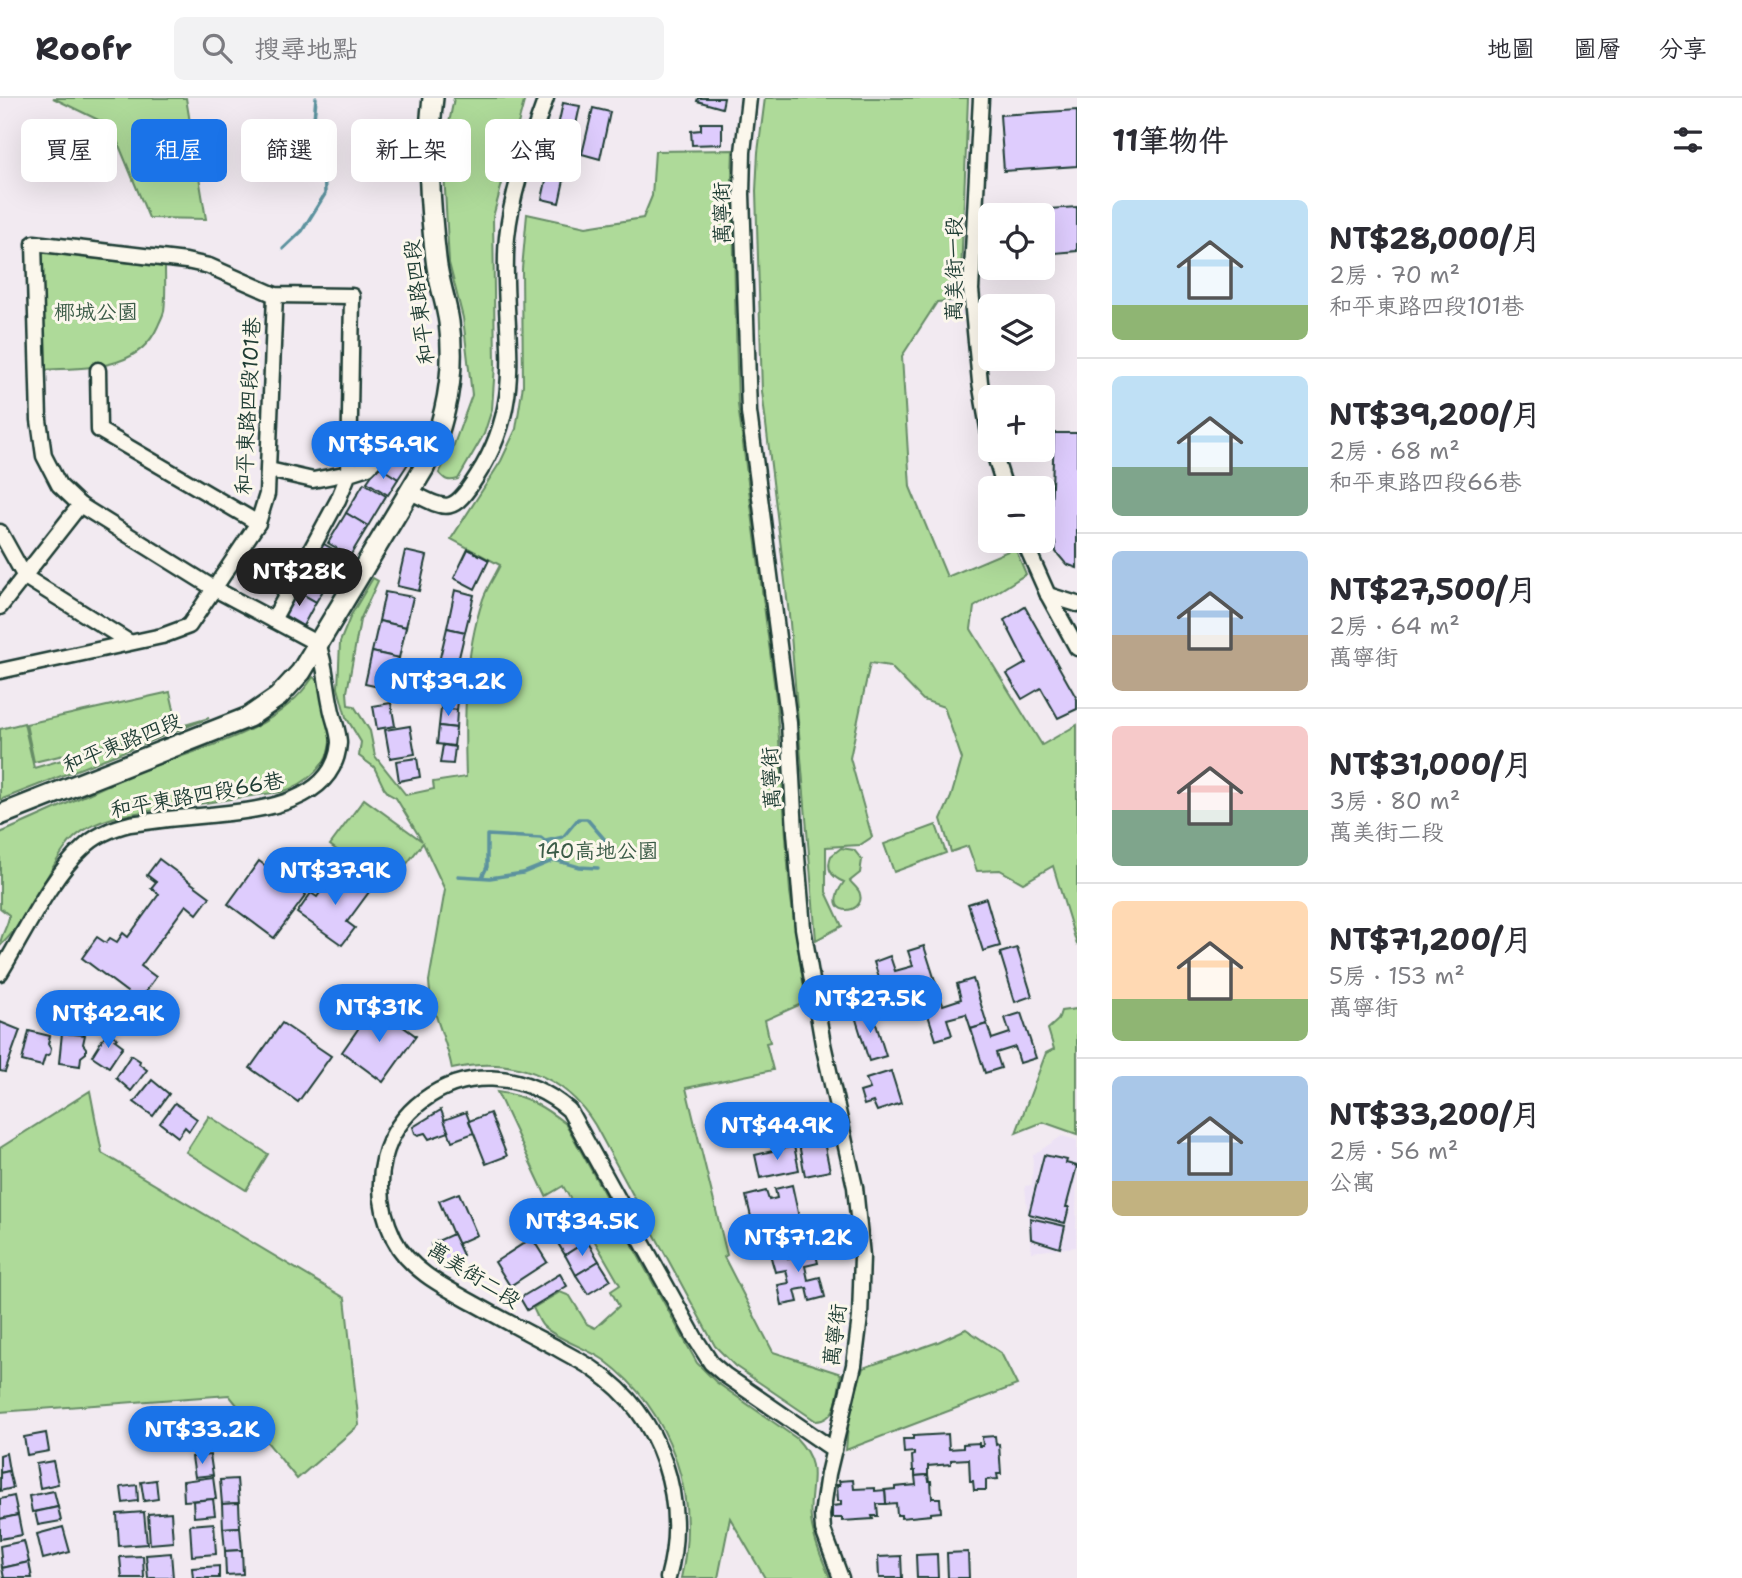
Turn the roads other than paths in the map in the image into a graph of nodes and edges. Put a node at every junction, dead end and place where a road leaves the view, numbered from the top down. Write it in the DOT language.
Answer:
graph roads {
  1 [pos="433,98"];
  2 [pos="546,98"];
  3 [pos="749,98"];
  4 [pos="981,98"];
  5 [pos="275,295"];
  6 [pos="97,370"];
  7 [pos="981,385"];
  8 [pos="433,447"];
  9 [pos="269,470"];
  10 [pos="349,473"];
  11 [pos="409,491"];
  12 [pos="80,505"];
  13 [pos="258,523"];
  14 [pos="0,532"];
  15 [pos="1029,553"];
  16 [pos="25,577"];
  17 [pos="215,589"];
  18 [pos="1048,595"];
  19 [pos="1077,604"];
  20 [pos="0,607"];
  21 [pos="273,620"];
  22 [pos="129,642"];
  23 [pos="318,644"];
  24 [pos="1077,647"];
  25 [pos="0,671"];
  26 [pos="0,815"];
  27 [pos="1,971"];
  28 [pos="834,1450"];
  29 [pos="668,1578"];
  30 [pos="841,1578"];
  1 -- 8 [label="main road, 和平東路四段"];
  2 -- 11 [label="street"];
  3 -- 28 [label="street, 萬寧街"];
  4 -- 7 [label="street, 萬美街一段"];
  5 -- 9 [label="street, 和平東路四段101巷"];
  5 -- 10 [label="street"];
  5 -- 12 [label="street"];
  6 -- 13 [label="street"];
  8 -- 10 [label="street"];
  8 -- 11 [label="main road, 和平東路四段"];
  9 -- 10 [label="street"];
  9 -- 13 [label="street, 和平東路四段101巷"];
  10 -- 21 [label="street"];
  11 -- 23 [label="main road, 和平東路四段"];
  12 -- 16 [label="street"];
  12 -- 17 [label="street"];
  13 -- 17 [label="street, 和平東路四段101巷"];
  14 -- 16 [label="street"];
  15 -- 18 [label="street"];
  16 -- 20 [label="street"];
  16 -- 22 [label="street"];
  17 -- 21 [label="street"];
  17 -- 22 [label="street, 和平東路四段101巷"];
  18 -- 19 [label="street"];
  18 -- 24 [label="street"];
  21 -- 23 [label="street"];
  22 -- 25 [label="street, 和平東路四段101巷"];
  23 -- 26 [label="main road, 和平東路四段"];
  23 -- 27 [label="street, 和平東路四段66巷"];
  28 -- 29 [label="street, 萬美街二段"];
  28 -- 30 [label="street"];
}
